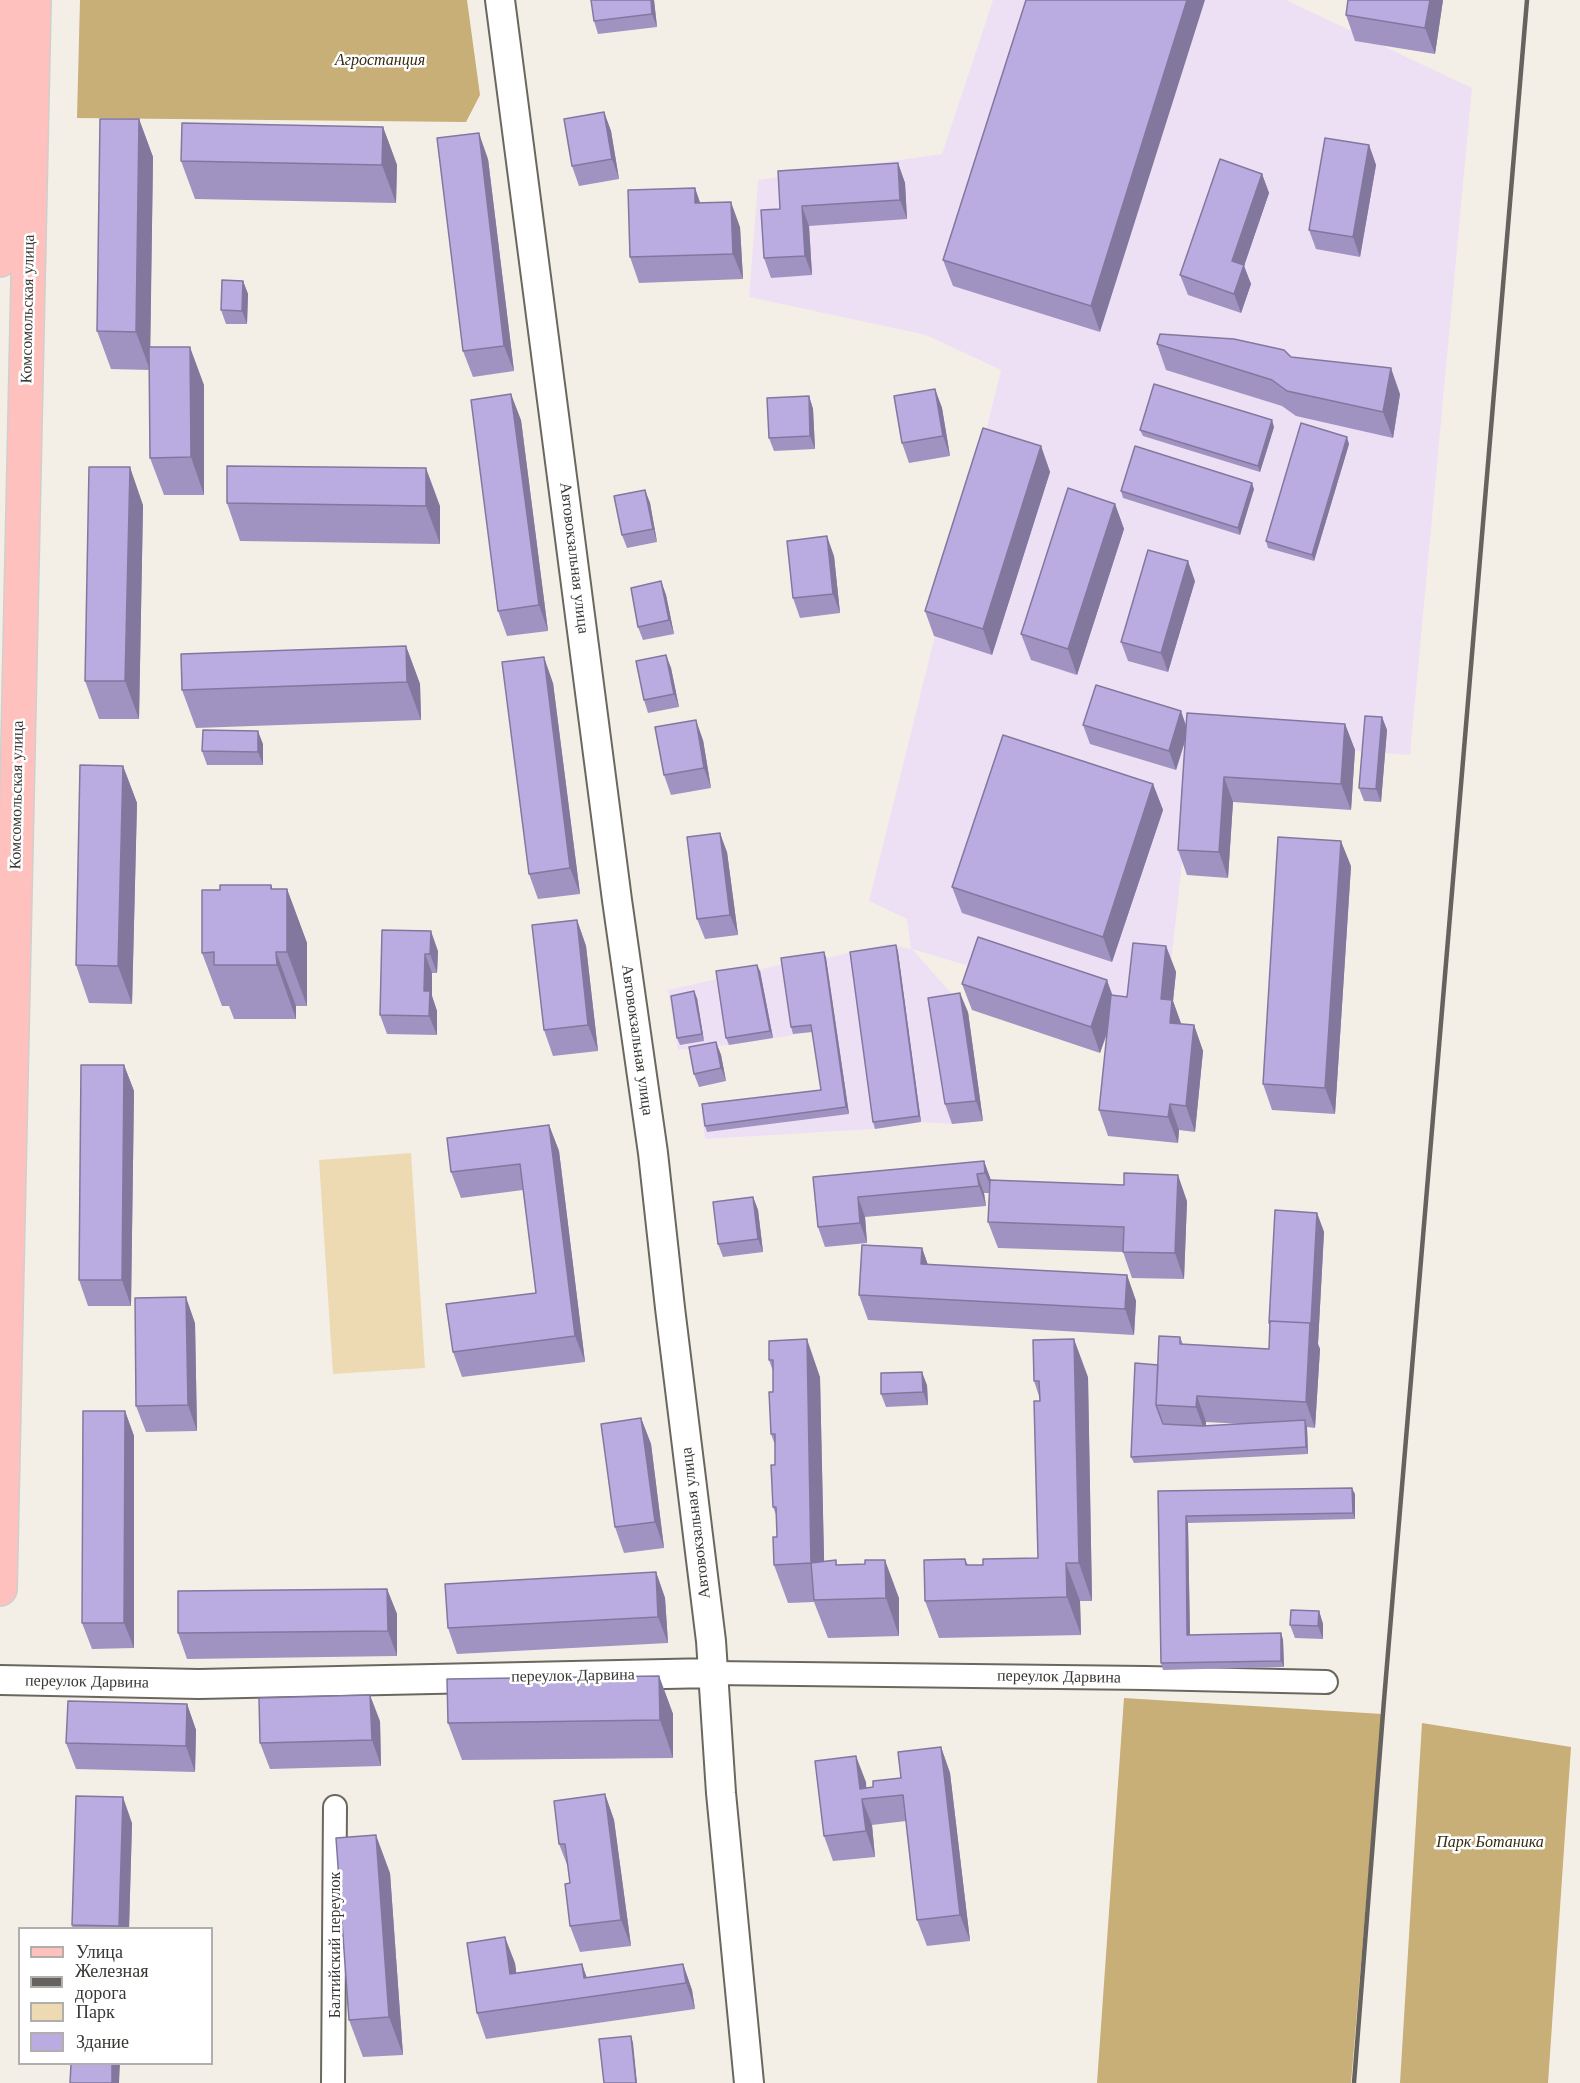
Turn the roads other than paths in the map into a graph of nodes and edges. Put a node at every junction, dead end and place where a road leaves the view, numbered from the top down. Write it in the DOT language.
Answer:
graph roads {
  1 [pos="6,0"];
  2 [pos="34,0"];
  3 [pos="501,0"];
  4 [pos="0,260"];
  5 [pos="0,1589"];
  6 [pos="712,1673"];
  7 [pos="0,1680"];
  8 [pos="1326,1682"];
  9 [pos="335,1807"];
  10 [pos="333,2083"];
  11 [pos="749,2083"];
  1 -- 4 [label="main road, Комсомольская улица"];
  2 -- 5 [label="main road, Комсомольская улица"];
  3 -- 6 [label="street, Автовокзальная улица"];
  6 -- 7 [label="street, переулок Дарвина"];
  6 -- 8 [label="street, переулок Дарвина"];
  6 -- 11 [label="street, Автовокзальная улица"];
  9 -- 10 [label="street, Балтийский переулок"];
}
